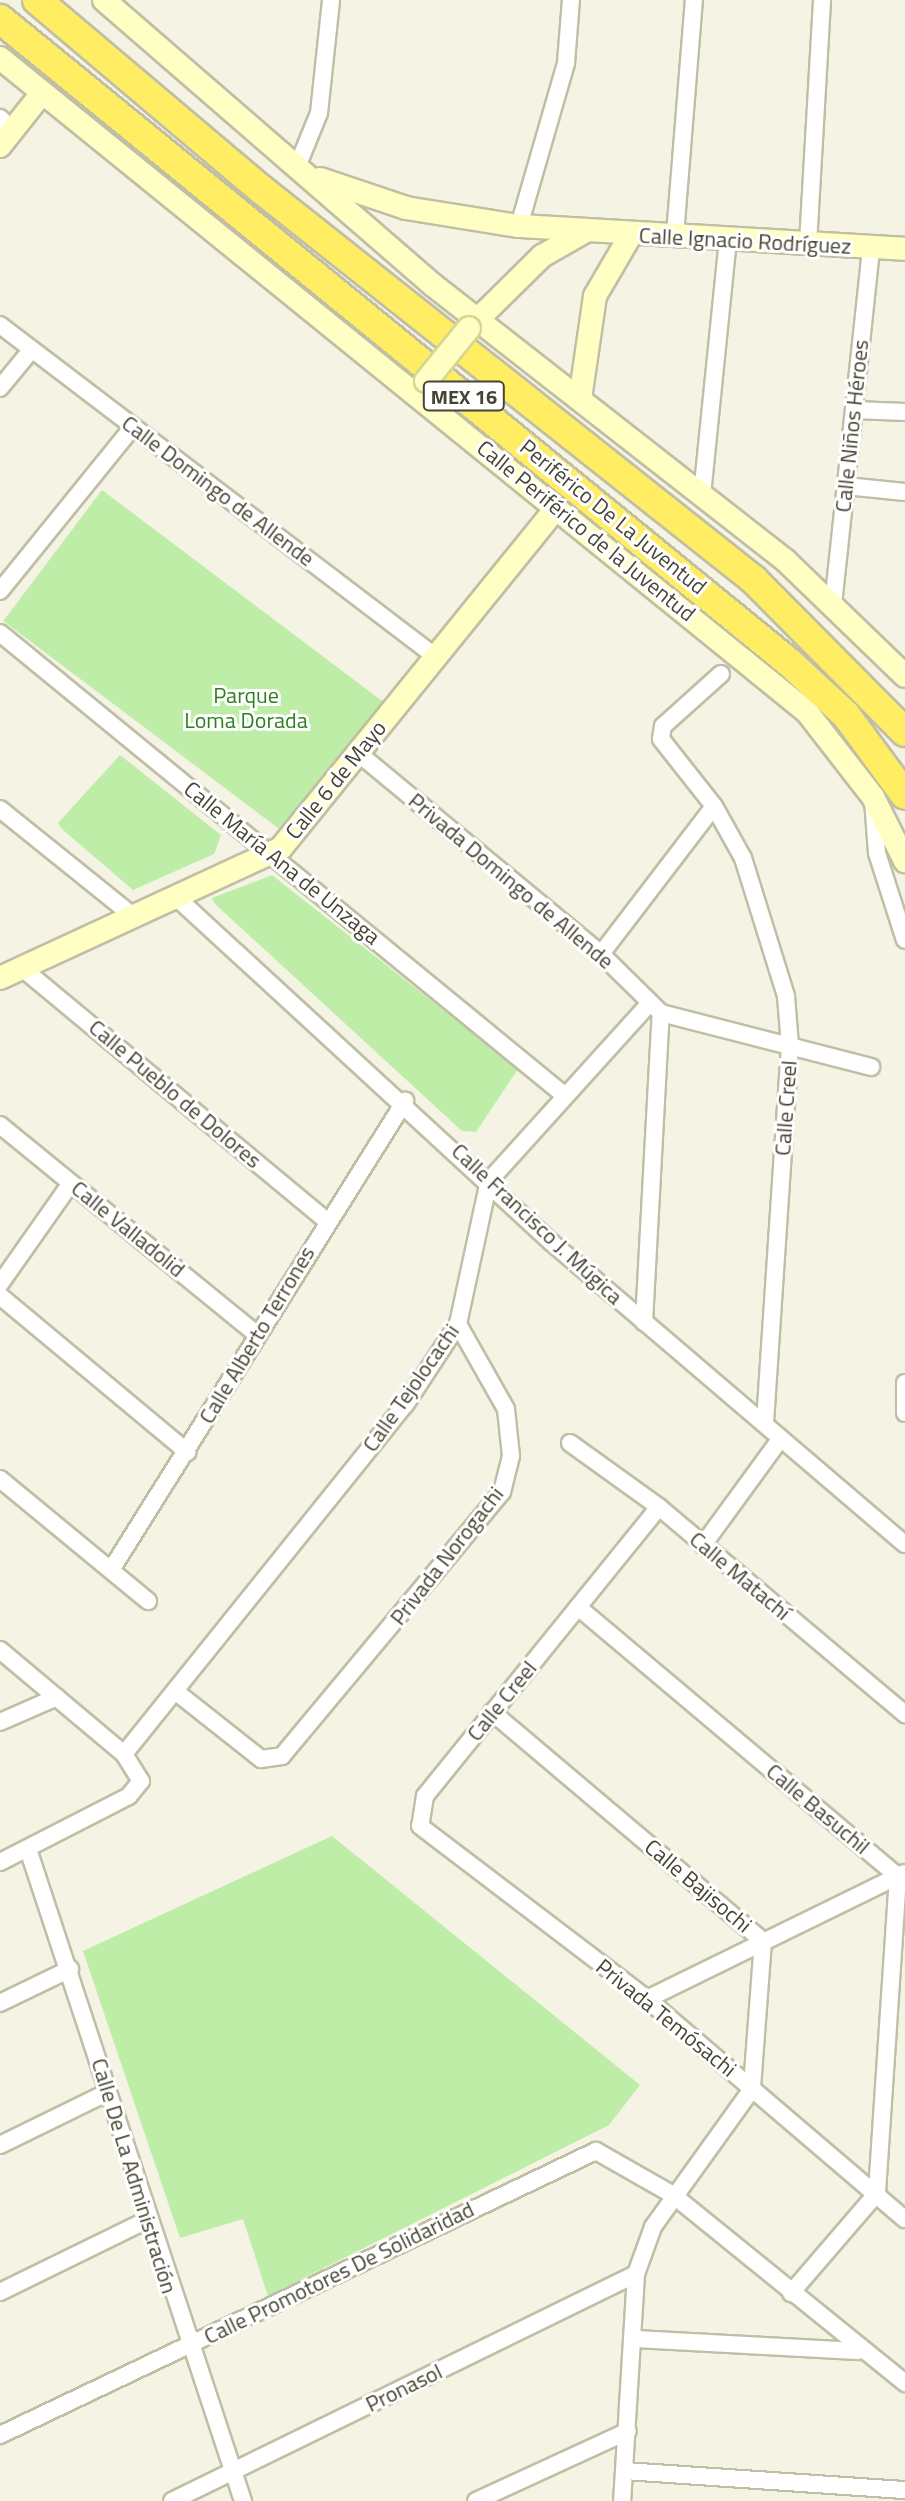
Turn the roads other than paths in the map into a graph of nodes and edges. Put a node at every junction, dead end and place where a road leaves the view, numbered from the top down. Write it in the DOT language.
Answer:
graph roads {
  1 [pos="37,0"];
  2 [pos="104,0"];
  3 [pos="331,0"];
  4 [pos="571,0"];
  5 [pos="694,0"];
  6 [pos="822,0"];
  7 [pos="0,19"];
  8 [pos="0,58"];
  9 [pos="42,93"];
  10 [pos="4,131"];
  11 [pos="300,169"];
  12 [pos="519,226"];
  13 [pos="584,232"];
  14 [pos="675,235"];
  15 [pos="630,236"];
  16 [pos="728,239"];
  17 [pos="808,244"];
  18 [pos="871,247"];
  19 [pos="905,249"];
  20 [pos="473,324"];
  21 [pos="0,325"];
  22 [pos="32,349"];
  23 [pos="0,388"];
  24 [pos="421,388"];
  25 [pos="580,399"];
  26 [pos="854,410"];
  27 [pos="905,412"];
  28 [pos="133,427"];
  29 [pos="846,486"];
  30 [pos="905,492"];
  31 [pos="702,495"];
  32 [pos="556,509"];
  33 [pos="0,591"];
  34 [pos="833,605"];
  35 [pos="0,633"];
  36 [pos="436,657"];
  37 [pos="721,674"];
  38 [pos="905,676"];
  39 [pos="905,732"];
  40 [pos="358,753"];
  41 [pos="905,795"];
  42 [pos="873,797"];
  43 [pos="714,806"];
  44 [pos="0,809"];
  45 [pos="271,853"];
  46 [pos="905,861"];
  47 [pos="176,897"];
  48 [pos="132,915"];
  49 [pos="905,940"];
  50 [pos="601,954"];
  51 [pos="22,968"];
  52 [pos="0,978"];
  53 [pos="655,1008"];
  54 [pos="790,1046"];
  55 [pos="871,1067"];
  56 [pos="564,1095"];
  57 [pos="405,1101"];
  58 [pos="0,1125"];
  59 [pos="489,1181"];
  60 [pos="71,1183"];
  61 [pos="327,1221"];
  62 [pos="0,1284"];
  63 [pos="0,1296"];
  64 [pos="644,1322"];
  65 [pos="458,1324"];
  66 [pos="255,1333"];
  67 [pos="905,1383"];
  68 [pos="905,1413"];
  69 [pos="765,1424"];
  70 [pos="781,1438"];
  71 [pos="570,1443"];
  72 [pos="187,1452"];
  73 [pos="0,1479"];
  74 [pos="659,1507"];
  75 [pos="905,1544"];
  76 [pos="703,1545"];
  77 [pos="111,1570"];
  78 [pos="148,1601"];
  79 [pos="578,1607"];
  80 [pos="0,1650"];
  81 [pos="175,1691"];
  82 [pos="57,1697"];
  83 [pos="492,1712"];
  84 [pos="905,1714"];
  85 [pos="0,1722"];
  86 [pos="124,1754"];
  87 [pos="420,1826"];
  88 [pos="28,1849"];
  89 [pos="0,1862"];
  90 [pos="901,1874"];
  91 [pos="763,1941"];
  92 [pos="70,1969"];
  93 [pos="647,1999"];
  94 [pos="0,2003"];
  95 [pos="752,2089"];
  96 [pos="108,2092"];
  97 [pos="0,2145"];
  98 [pos="877,2193"];
  99 [pos="673,2195"];
  100 [pos="905,2219"];
  101 [pos="147,2220"];
  102 [pos="636,2274"];
  103 [pos="0,2292"];
  104 [pos="791,2293"];
  105 [pos="635,2339"];
  106 [pos="187,2347"];
  107 [pos="858,2351"];
  108 [pos="905,2383"];
  109 [pos="628,2431"];
  110 [pos="0,2435"];
  111 [pos="625,2471"];
  112 [pos="230,2473"];
  113 [pos="905,2490"];
  114 [pos="172,2501"];
  115 [pos="243,2501"];
  116 [pos="476,2501"];
  117 [pos="622,2501"];
  1 -- 39 [label="highway, Periférico De La Juventud / MEX 16"];
  2 -- 11 [label="main road"];
  3 -- 11 [label="street"];
  4 -- 12 [label="street"];
  5 -- 14 [label="street"];
  6 -- 17 [label="street"];
  7 -- 41 [label="highway, Periférico De La Juventud / MEX 16"];
  8 -- 9 [label="main road, Calle Periférico de la Juventud"];
  9 -- 10 [label="main road"];
  9 -- 24 [label="main road, Calle Periférico de la Juventud"];
  11 -- 12 [label="main road, Calle Ignacio Rodríguez"];
  11 -- 20 [label="main road"];
  12 -- 13 [label="main road, Calle Ignacio Rodríguez"];
  13 -- 15 [label="main road, Calle Ignacio Rodríguez"];
  13 -- 20 [label="main road"];
  14 -- 15 [label="main road, Calle Ignacio Rodríguez"];
  14 -- 16 [label="main road, Calle Ignacio Rodríguez"];
  15 -- 25 [label="main road"];
  16 -- 17 [label="main road, Calle Ignacio Rodríguez"];
  16 -- 31 [label="street"];
  17 -- 18 [label="main road, Calle Ignacio Rodríguez"];
  18 -- 19 [label="main road, Calle Ignacio Rodríguez"];
  18 -- 26 [label="street, Calle Niños Héroes"];
  20 -- 24 [label="main road, bridge"];
  20 -- 25 [label="main road"];
  21 -- 22 [label="street, Calle Domingo de Allende"];
  22 -- 23 [label="street"];
  22 -- 28 [label="street, Calle Domingo de Allende"];
  24 -- 32 [label="main road, Calle Periférico de la Juventud"];
  25 -- 31 [label="main road"];
  26 -- 27 [label="street"];
  26 -- 29 [label="street, Calle Niños Héroes"];
  28 -- 33 [label="street"];
  28 -- 36 [label="street, Calle Domingo de Allende"];
  29 -- 30 [label="street"];
  29 -- 34 [label="street, Calle Niños Héroes"];
  31 -- 34 [label="main road"];
  32 -- 36 [label="main road, Calle 6 de Mayo"];
  32 -- 42 [label="main road, Calle Periférico de la Juventud"];
  34 -- 38 [label="main road"];
  35 -- 45 [label="street, Calle María Ana de Unzaga"];
  36 -- 40 [label="main road, Calle 6 de Mayo"];
  37 -- 43 [label="street, Calle Creel"];
  40 -- 45 [label="main road, Calle 6 de Mayo"];
  40 -- 50 [label="street, Privada Domingo de Allende"];
  42 -- 46 [label="main road, Calle Periférico de la Juventud"];
  42 -- 49 [label="street"];
  43 -- 50 [label="street"];
  43 -- 54 [label="street, Calle Creel"];
  44 -- 48 [label="street"];
  45 -- 47 [label="main road, Calle 6 de Mayo"];
  45 -- 56 [label="street, Calle María Ana de Unzaga"];
  47 -- 48 [label="main road, Calle 6 de Mayo"];
  47 -- 57 [label="street, Calle Francisco J. Múgica"];
  48 -- 51 [label="main road, Calle 6 de Mayo"];
  50 -- 53 [label="street, Privada Domingo de Allende"];
  51 -- 52 [label="main road, Calle 6 de Mayo"];
  51 -- 61 [label="street, Calle Pueblo de Dolores"];
  53 -- 54 [label="street"];
  53 -- 56 [label="street, Calle Tejolocachi"];
  53 -- 64 [label="street"];
  54 -- 55 [label="street"];
  54 -- 69 [label="street, Calle Creel"];
  56 -- 59 [label="street, Calle Tejolocachi"];
  57 -- 59 [label="street, Calle Francisco J. Múgica"];
  57 -- 61 [label="street, Calle Alberto Terrones"];
  58 -- 60 [label="street, Calle Valladolid"];
  59 -- 64 [label="street, Calle Francisco J. Múgica"];
  59 -- 65 [label="street, Calle Tejolocachi"];
  60 -- 62 [label="street"];
  60 -- 66 [label="street, Calle Valladolid"];
  61 -- 66 [label="street, Calle Alberto Terrones"];
  63 -- 72 [label="street"];
  64 -- 69 [label="street, Calle Francisco J. Múgica"];
  65 -- 81 [label="street, Calle Tejolocachi"];
  65 -- 81 [label="street, Privada Norogachi"];
  66 -- 72 [label="street, Calle Alberto Terrones"];
  67 -- 68 [label="street"];
  69 -- 70 [label="street, Calle Francisco J. Múgica"];
  70 -- 75 [label="street, Calle Francisco J. Múgica"];
  70 -- 76 [label="street"];
  71 -- 74 [label="street, Calle Matachí"];
  72 -- 77 [label="street, Calle Alberto Terrones"];
  73 -- 77 [label="street"];
  74 -- 76 [label="street, Calle Matachí"];
  74 -- 79 [label="street, Calle Creel"];
  76 -- 84 [label="street, Calle Matachí"];
  77 -- 78 [label="street"];
  79 -- 83 [label="street, Calle Creel"];
  79 -- 90 [label="street, Calle Basuchil"];
  80 -- 82 [label="street"];
  81 -- 86 [label="street, Calle Tejolocachi"];
  82 -- 85 [label="street"];
  82 -- 86 [label="street"];
  83 -- 87 [label="street, Calle Creel"];
  83 -- 91 [label="street, Calle Bajisochi"];
  86 -- 88 [label="street"];
  87 -- 93 [label="street, Privada Temósachi"];
  88 -- 89 [label="street"];
  88 -- 92 [label="street, Calle De La Administración"];
  90 -- 91 [label="street"];
  90 -- 98 [label="street"];
  91 -- 93 [label="street"];
  91 -- 95 [label="street, Calle Bajisochi"];
  92 -- 94 [label="street"];
  92 -- 96 [label="street, Calle De La Administración"];
  93 -- 95 [label="street, Privada Temósachi"];
  95 -- 98 [label="street, Privada Temósachi"];
  95 -- 99 [label="street"];
  96 -- 97 [label="street"];
  96 -- 101 [label="street, Calle De La Administración"];
  98 -- 100 [label="street, Privada Temósachi"];
  98 -- 104 [label="street"];
  99 -- 102 [label="street"];
  99 -- 104 [label="street, Calle Promotores De Solidaridad"];
  99 -- 106 [label="street, Calle Promotores De Solidaridad"];
  101 -- 103 [label="street"];
  101 -- 106 [label="street, Calle De La Administración"];
  102 -- 105 [label="street"];
  102 -- 112 [label="street, Pronasol"];
  104 -- 107 [label="street, Calle Promotores De Solidaridad"];
  105 -- 107 [label="street"];
  105 -- 109 [label="street"];
  106 -- 110 [label="street, Calle Promotores De Solidaridad"];
  106 -- 112 [label="street, Calle De La Administración"];
  107 -- 108 [label="street, Calle Promotores De Solidaridad"];
  109 -- 111 [label="street"];
  109 -- 116 [label="street"];
  111 -- 113 [label="street"];
  111 -- 117 [label="street"];
  112 -- 114 [label="street, Pronasol"];
  112 -- 115 [label="street, Calle De La Administración"];
}
